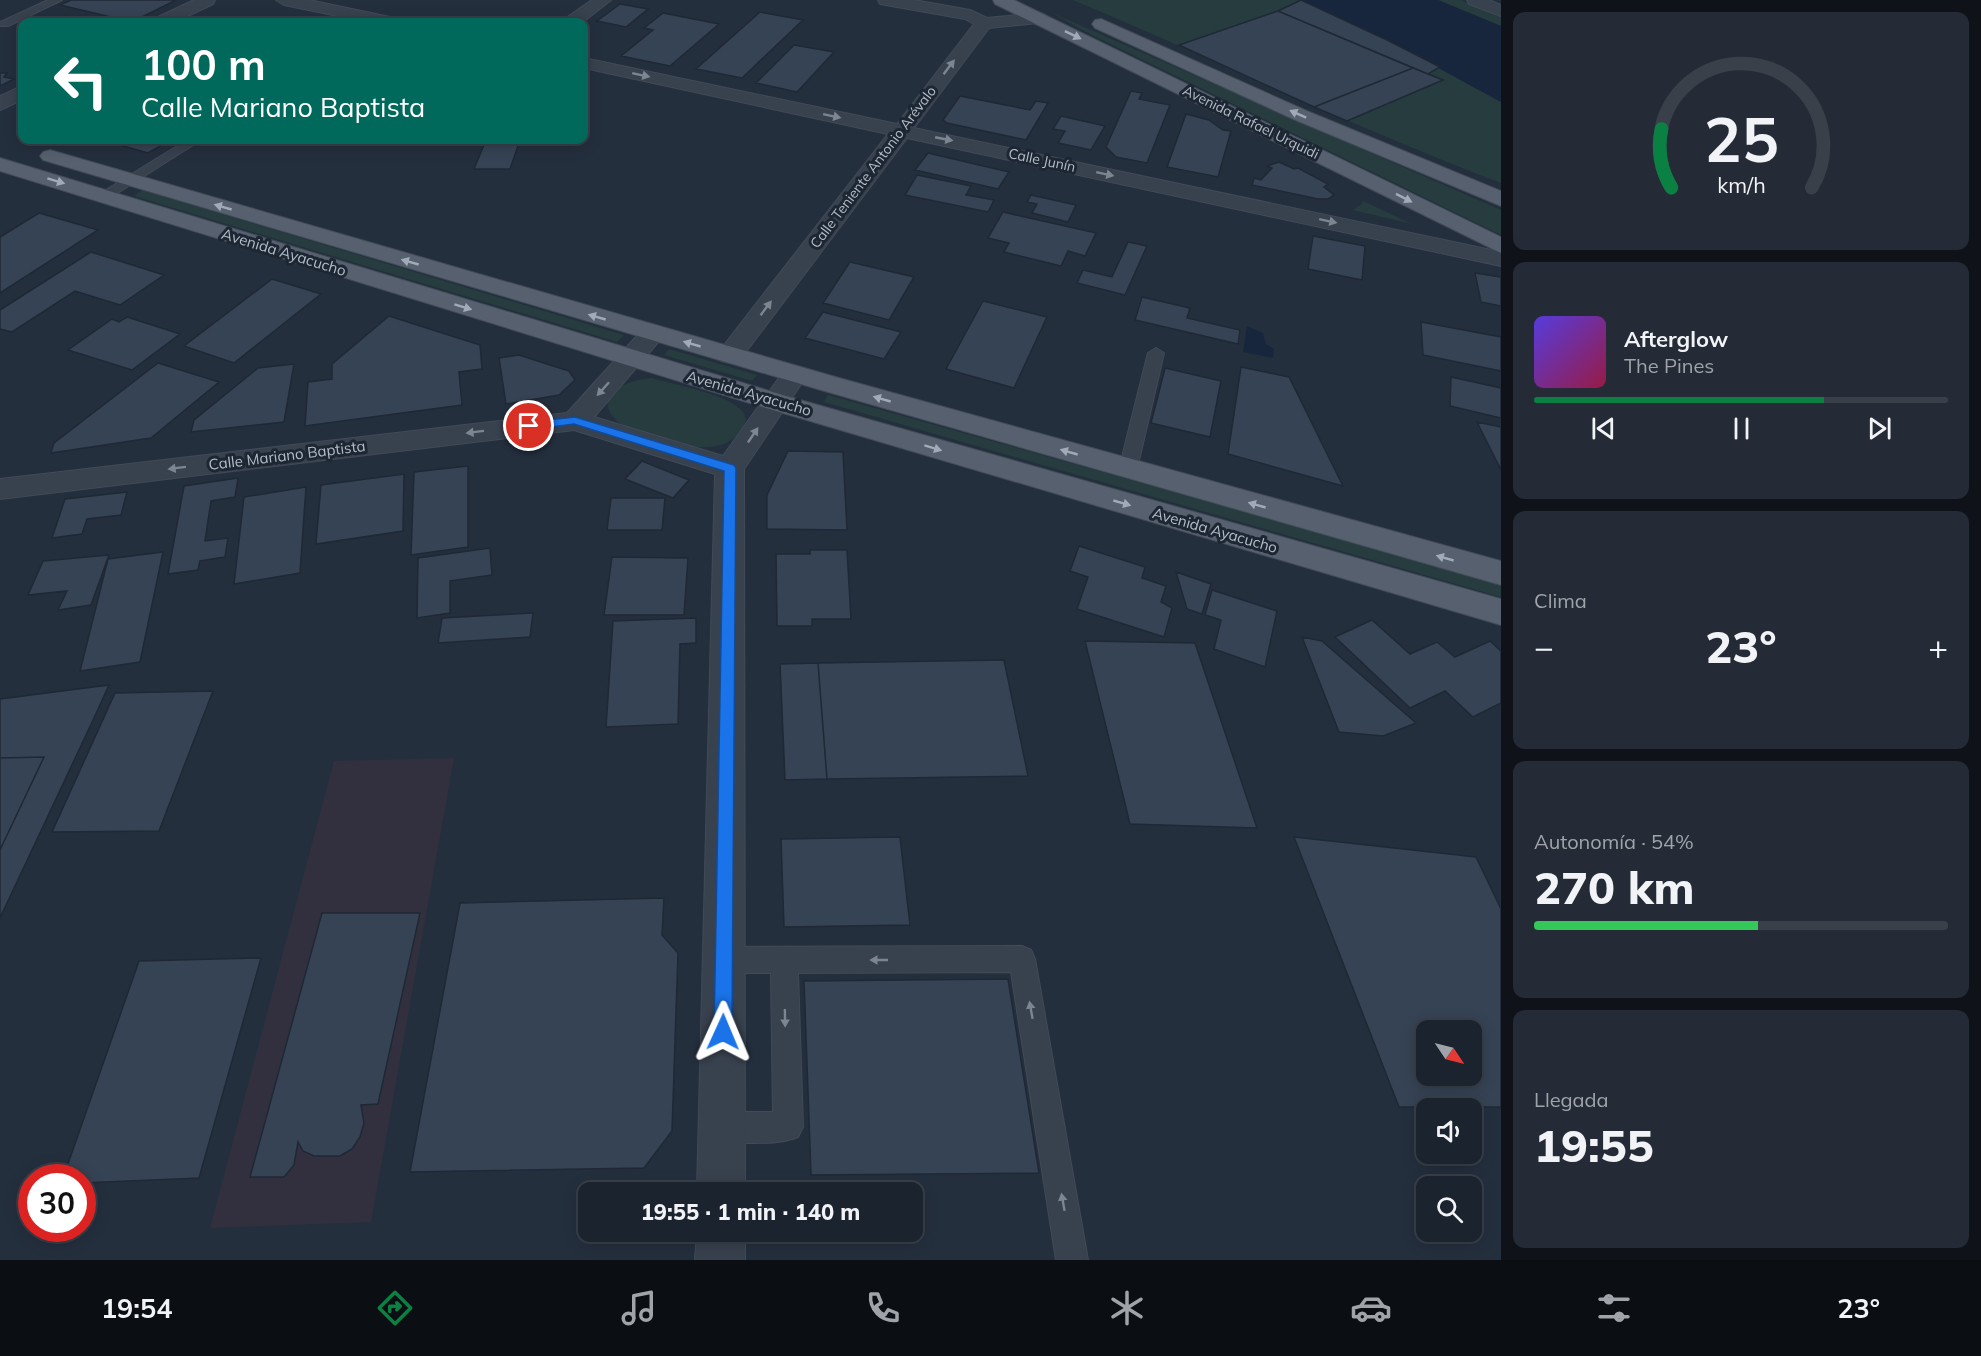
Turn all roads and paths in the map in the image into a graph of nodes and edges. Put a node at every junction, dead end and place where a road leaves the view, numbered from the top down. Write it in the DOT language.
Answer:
graph roads {
  1 [pos="57,0"];
  2 [pos="207,0"];
  3 [pos="284,0"];
  4 [pos="603,0"];
  5 [pos="886,0"];
  6 [pos="936,0"];
  7 [pos="1001,0"];
  8 [pos="1475,0"];
  9 [pos="903,3"];
  10 [pos="1501,11"];
  11 [pos="1086,17"];
  12 [pos="170,18"];
  13 [pos="371,18"];
  14 [pos="578,18"];
  15 [pos="1038,18"];
  16 [pos="4,24"];
  17 [pos="984,24"];
  18 [pos="588,64"];
  19 [pos="18,94"];
  20 [pos="0,104"];
  21 [pos="901,131"];
  22 [pos="188,144"];
  23 [pos="11,150"];
  24 [pos="130,179"];
  25 [pos="103,196"];
  26 [pos="1501,199"];
  27 [pos="330,238"];
  28 [pos="1501,246"];
  29 [pos="303,258"];
  30 [pos="1501,259"];
  31 [pos="653,333"];
  32 [pos="1156,353"];
  33 [pos="730,355"];
  34 [pos="630,358"];
  35 [pos="795,374"];
  36 [pos="776,402"];
  37 [pos="575,421"];
  38 [pos="730,468"];
  39 [pos="1128,469"];
  40 [pos="0,489"];
  41 [pos="1289,552"];
  42 [pos="1501,573"];
  43 [pos="1501,612"];
  44 [pos="1501,634"];
  45 [pos="724,960"];
  46 [pos="784,960"];
  47 [pos="722,1127"];
  48 [pos="721,1182"];
  49 [pos="721,1242"];
  50 [pos="720,1260"];
  51 [pos="1072,1260"];
  1 -- 16 [label="lane"];
  2 -- 12 [label="street"];
  3 -- 13 [label="street"];
  4 -- 14 [label="street"];
  5 -- 9 [label="street"];
  6 -- 9 [label="street"];
  7 -- 15 [label="main road, Avenida Rafael Urquidi"];
  8 -- 10 [label="street"];
  9 -- 17 [label="street"];
  26 -- 11 [label="main road, Avenida Rafael Urquidi, one-way"];
  15 -- 17 [label="street"];
  15 -- 28 [label="main road, Avenida Rafael Urquidi, one-way"];
  21 -- 17 [label="street, Calle Teniente Antonio Arévalo, one-way"];
  18 -- 21 [label="street, Calle Junín, one-way"];
  19 -- 20 [label="street"];
  21 -- 30 [label="street, Calle Junín, one-way"];
  33 -- 21 [label="street, Calle Teniente Antonio Arévalo, one-way"];
  22 -- 24 [label="lane"];
  23 -- 24 [label="main road, Avenida Ayacucho"];
  23 -- 25 [label="main road, Avenida Ayacucho, one-way"];
  24 -- 25 [label="lane"];
  27 -- 24 [label="main road, Avenida Ayacucho, one-way"];
  25 -- 29 [label="main road, Avenida Ayacucho"];
  27 -- 29 [label="main road"];
  31 -- 27 [label="main road, Avenida Ayacucho, one-way"];
  29 -- 34 [label="main road, Avenida Ayacucho, one-way"];
  33 -- 31 [label="main road, Avenida Ayacucho, one-way"];
  31 -- 34 [label="street"];
  32 -- 39 [label="lane"];
  33 -- 35 [label="main road, Avenida Ayacucho"];
  34 -- 36 [label="main road, Avenida Ayacucho"];
  34 -- 37 [label="street, one-way"];
  35 -- 36 [label="street"];
  39 -- 35 [label="main road, Avenida Ayacucho, one-way"];
  38 -- 36 [label="street, one-way"];
  36 -- 41 [label="main road, Avenida Ayacucho, one-way"];
  37 -- 38 [label="street, Calle Mariano Baptista"];
  37 -- 40 [label="street, Calle Mariano Baptista, one-way"];
  38 -- 45 [label="street"];
  42 -- 39 [label="main road, Avenida Ayacucho, one-way"];
  41 -- 43 [label="main road, Avenida Ayacucho"];
  41 -- 44 [label="main road"];
  45 -- 46 [label="lane"];
  45 -- 47 [label="street"];
  46 -- 47 [label="lane, one-way"];
  51 -- 46 [label="lane, one-way"];
  47 -- 48 [label="street"];
  49 -- 50 [label="street"];
}
